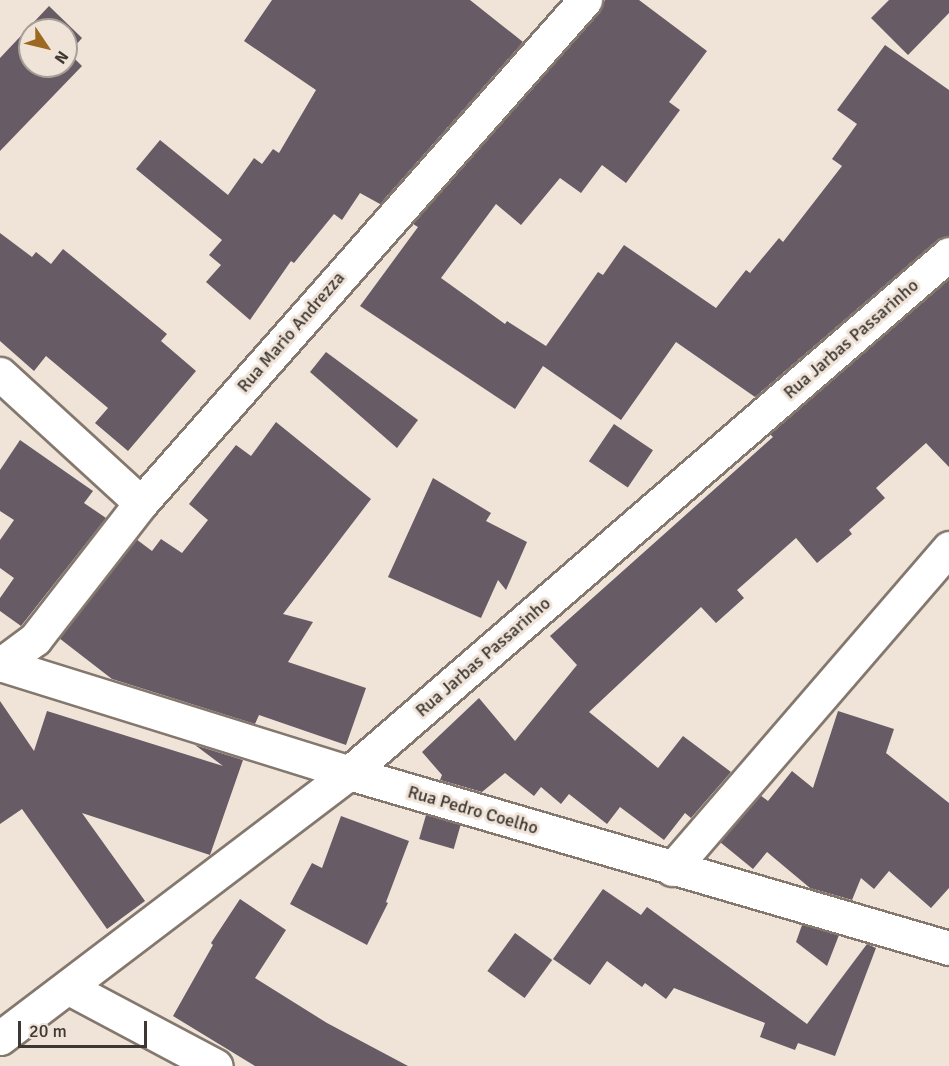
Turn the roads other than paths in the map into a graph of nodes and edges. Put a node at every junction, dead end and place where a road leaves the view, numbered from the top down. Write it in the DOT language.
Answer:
graph roads {
  1 [pos="585,0"];
  2 [pos="949,254"];
  3 [pos="0,374"];
  4 [pos="141,503"];
  5 [pos="949,548"];
  6 [pos="0,665"];
  7 [pos="349,773"];
  8 [pos="672,869"];
  9 [pos="949,948"];
  10 [pos="69,988"];
  11 [pos="0,1038"];
  12 [pos="216,1066"];
  1 -- 4 [label="street, Rua Mario Andrezza"];
  2 -- 7 [label="street, Rua Jarbas Passarinho"];
  3 -- 4 [label="street"];
  4 -- 6 [label="street, Rua Mario Andrezza"];
  5 -- 8 [label="street"];
  6 -- 7 [label="street, Rua Pedro Coelho"];
  7 -- 8 [label="street, Rua Pedro Coelho"];
  7 -- 10 [label="street, Rua Jarbas Passarinho"];
  8 -- 9 [label="street, Rua Pedro Coelho"];
  10 -- 11 [label="street, Rua Jarbas Passarinho"];
  10 -- 12 [label="street"];
}
